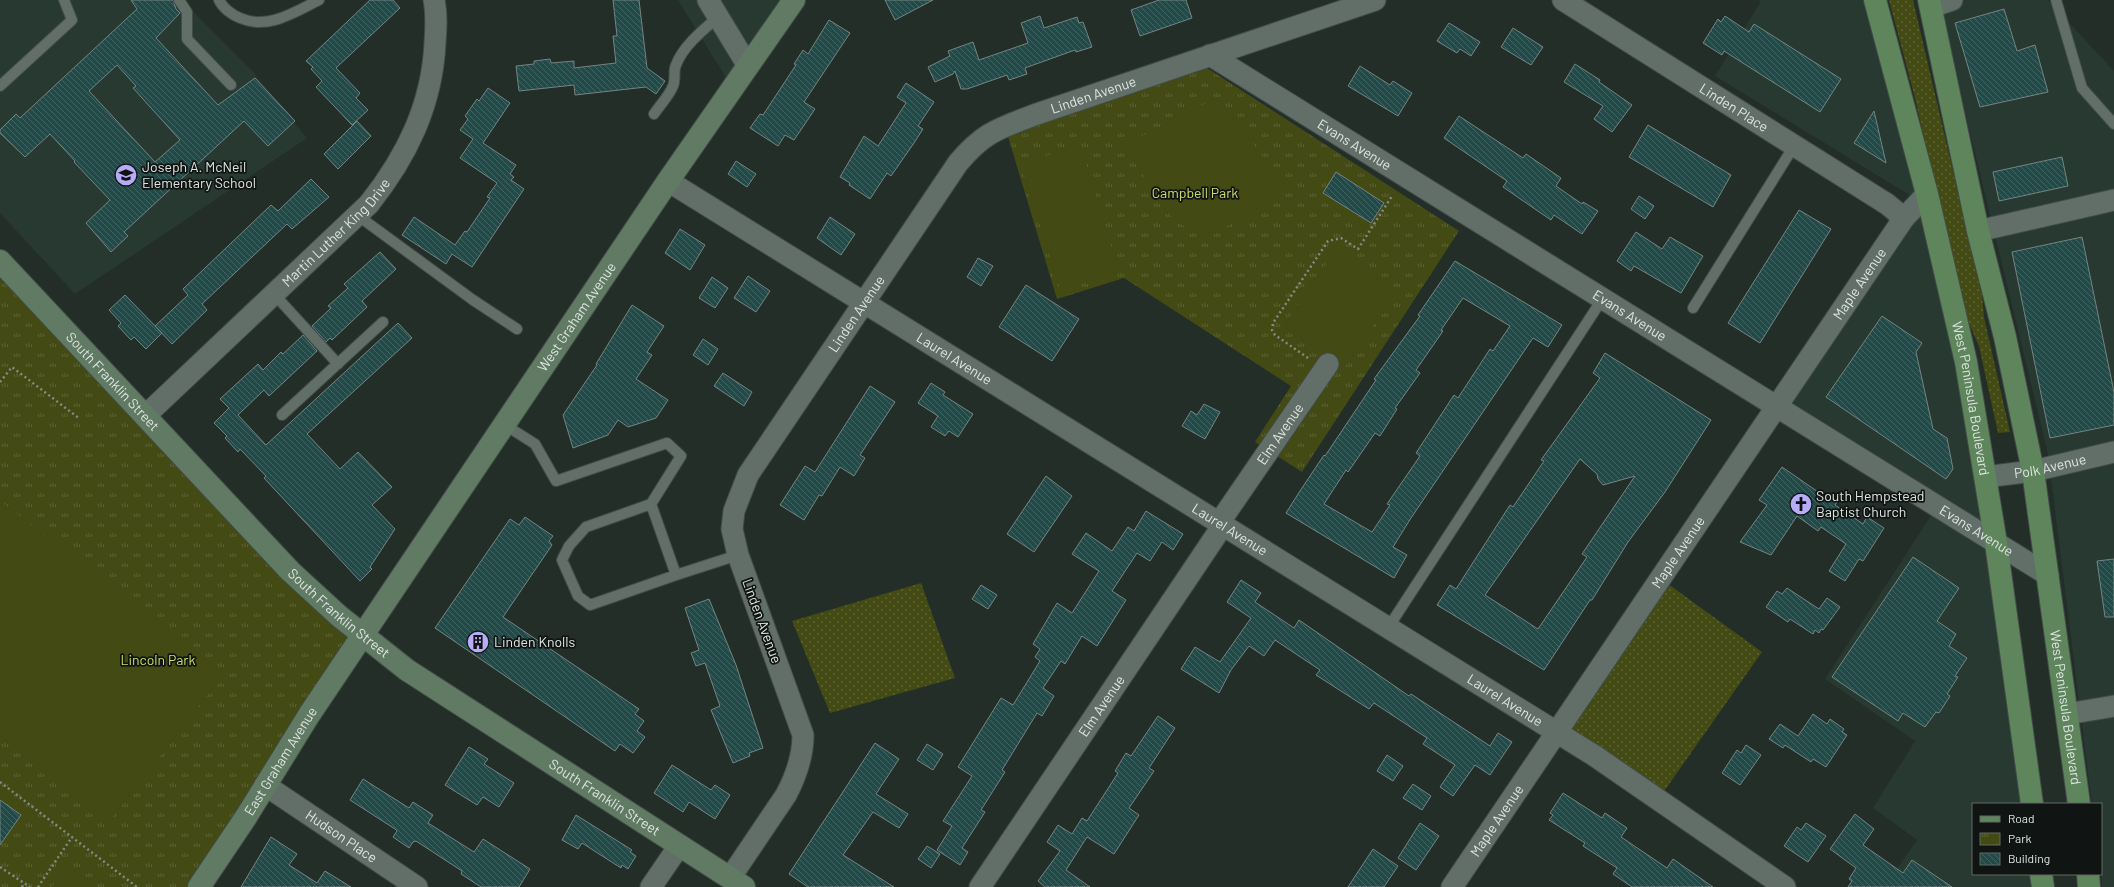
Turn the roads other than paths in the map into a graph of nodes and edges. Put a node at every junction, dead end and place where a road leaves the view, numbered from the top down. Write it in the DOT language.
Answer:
graph roads {
  1 [pos="64,0"];
  2 [pos="179,0"];
  3 [pos="219,0"];
  4 [pos="319,0"];
  5 [pos="434,0"];
  6 [pos="794,0"];
  7 [pos="1374,0"];
  8 [pos="1563,0"];
  9 [pos="1875,0"];
  10 [pos="1952,0"];
  11 [pos="2056,0"];
  12 [pos="1930,4"];
  13 [pos="713,8"];
  14 [pos="1210,56"];
  15 [pos="748,66"];
  16 [pos="0,86"];
  17 [pos="231,86"];
  18 [pos="654,114"];
  19 [pos="2114,124"];
  20 [pos="1794,146"];
  21 [pos="668,181"];
  22 [pos="1927,194"];
  23 [pos="2114,200"];
  24 [pos="357,215"];
  25 [pos="1904,218"];
  26 [pos="1978,231"];
  27 [pos="0,261"];
  28 [pos="274,294"];
  29 [pos="1602,298"];
  30 [pos="864,302"];
  31 [pos="1693,308"];
  32 [pos="384,322"];
  33 [pos="516,329"];
  34 [pos="338,364"];
  35 [pos="1326,367"];
  36 [pos="1777,406"];
  37 [pos="282,415"];
  38 [pos="145,416"];
  39 [pos="505,425"];
  40 [pos="2114,452"];
  41 [pos="2033,471"];
  42 [pos="1985,477"];
  43 [pos="651,504"];
  44 [pos="1221,524"];
  45 [pos="1996,543"];
  46 [pos="738,555"];
  47 [pos="676,575"];
  48 [pos="2048,575"];
  49 [pos="1388,628"];
  50 [pos="363,636"];
  51 [pos="2114,706"];
  52 [pos="2068,714"];
  53 [pos="1556,732"];
  54 [pos="265,785"];
  55 [pos="2032,803"];
  56 [pos="2079,803"];
  57 [pos="678,846"];
  58 [pos="2041,875"];
  59 [pos="2088,875"];
  60 [pos="737,883"];
  61 [pos="199,887"];
  62 [pos="417,887"];
  63 [pos="651,887"];
  64 [pos="980,887"];
  65 [pos="1452,887"];
  66 [pos="1785,887"];
  67 [pos="2043,887"];
  68 [pos="2089,887"];
  1 -- 16 [label="lane"];
  2 -- 17 [label="lane"];
  3 -- 4 [label="lane"];
  5 -- 24 [label="street, Martin Luther King Drive"];
  6 -- 15 [label="street, West Graham Avenue"];
  7 -- 14 [label="street, Linden Avenue"];
  8 -- 20 [label="street, Linden Place"];
  9 -- 22 [label="main road, West Peninsula Boulevard"];
  10 -- 12 [label="street"];
  11 -- 19 [label="lane"];
  12 -- 26 [label="main road, West Peninsula Boulevard"];
  13 -- 15 [label="street"];
  13 -- 18 [label="lane"];
  14 -- 29 [label="street, Evans Avenue"];
  14 -- 30 [label="street, Linden Avenue"];
  15 -- 21 [label="street, West Graham Avenue"];
  20 -- 25 [label="street, Linden Place"];
  20 -- 31 [label="lane"];
  21 -- 30 [label="street, Laurel Avenue"];
  21 -- 39 [label="street, West Graham Avenue"];
  22 -- 25 [label="street, Maple Avenue"];
  22 -- 42 [label="main road, West Peninsula Boulevard"];
  23 -- 26 [label="street"];
  24 -- 28 [label="street, Martin Luther King Drive"];
  24 -- 33 [label="lane"];
  25 -- 36 [label="street, Maple Avenue"];
  26 -- 41 [label="main road, West Peninsula Boulevard"];
  27 -- 38 [label="street, South Franklin Street"];
  28 -- 34 [label="lane"];
  28 -- 38 [label="street, Martin Luther King Drive"];
  29 -- 36 [label="street, Evans Avenue"];
  29 -- 49 [label="lane"];
  30 -- 44 [label="street, Laurel Avenue"];
  30 -- 46 [label="street, Linden Avenue"];
  32 -- 34 [label="lane"];
  34 -- 37 [label="lane"];
  35 -- 44 [label="street, Elm Avenue"];
  36 -- 45 [label="street, Evans Avenue"];
  36 -- 53 [label="street, Maple Avenue"];
  38 -- 50 [label="street, South Franklin Street"];
  39 -- 43 [label="lane"];
  39 -- 50 [label="street, West Graham Avenue"];
  40 -- 41 [label="street, Polk Avenue"];
  41 -- 42 [label="street, Polk Avenue"];
  41 -- 48 [label="main road, West Peninsula Boulevard"];
  42 -- 45 [label="main road, West Peninsula Boulevard"];
  43 -- 47 [label="lane"];
  43 -- 47 [label="lane"];
  44 -- 49 [label="street, Laurel Avenue"];
  44 -- 64 [label="street, Elm Avenue"];
  45 -- 48 [label="street, Evans Avenue"];
  45 -- 55 [label="main road, West Peninsula Boulevard"];
  46 -- 47 [label="lane"];
  46 -- 60 [label="street, Linden Avenue"];
  48 -- 52 [label="main road, West Peninsula Boulevard"];
  49 -- 53 [label="street, Laurel Avenue"];
  50 -- 54 [label="street, East Graham Avenue"];
  50 -- 57 [label="street, South Franklin Street"];
  51 -- 52 [label="street"];
  52 -- 56 [label="main road, West Peninsula Boulevard"];
  53 -- 65 [label="street, Maple Avenue"];
  53 -- 66 [label="street, Laurel Avenue"];
  54 -- 61 [label="street, East Graham Avenue"];
  54 -- 62 [label="street, Hudson Place"];
  57 -- 60 [label="street, South Franklin Street"];
  57 -- 63 [label="street"];
  58 -- 67 [label="main road"];
  59 -- 68 [label="main road"];
}
